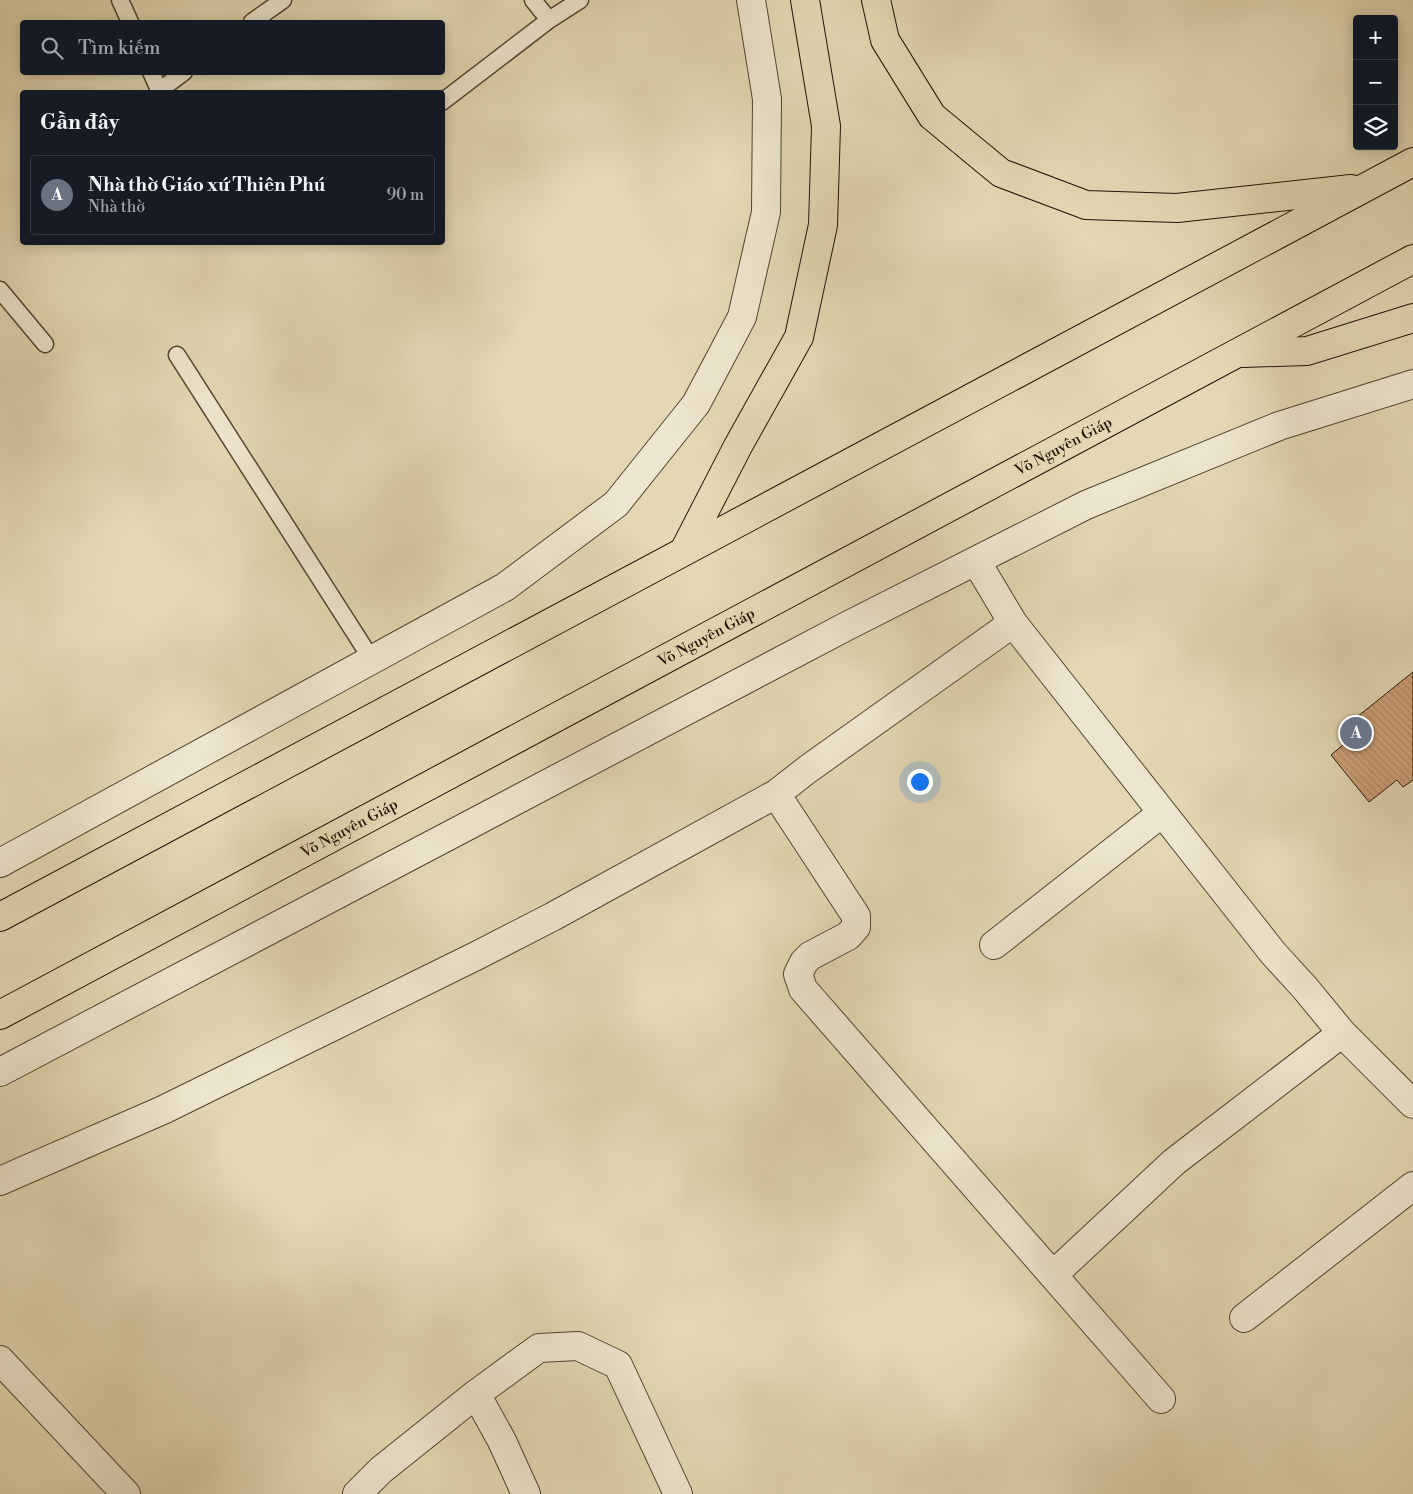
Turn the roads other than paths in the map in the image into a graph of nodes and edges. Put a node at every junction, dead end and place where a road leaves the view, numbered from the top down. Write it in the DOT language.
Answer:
graph roads {
  1 [pos="120,0"];
  2 [pos="283,0"];
  3 [pos="533,0"];
  4 [pos="580,0"];
  5 [pos="751,0"];
  6 [pos="805,0"];
  7 [pos="876,0"];
  8 [pos="129,20"];
  9 [pos="255,20"];
  10 [pos="549,20"];
  11 [pos="152,75"];
  12 [pos="180,75"];
  13 [pos="158,90"];
  14 [pos="162,90"];
  15 [pos="445,100"];
  16 [pos="1413,162"];
  17 [pos="1365,188"];
  18 [pos="1413,259"];
  19 [pos="0,290"];
  20 [pos="1413,318"];
  21 [pos="45,344"];
  22 [pos="1237,354"];
  23 [pos="177,355"];
  24 [pos="1413,384"];
  25 [pos="684,552"];
  26 [pos="976,561"];
  27 [pos="1013,623"];
  28 [pos="372,660"];
  29 [pos="776,794"];
  30 [pos="1162,813"];
  31 [pos="0,863"];
  32 [pos="0,917"];
  33 [pos="994,945"];
  34 [pos="0,1015"];
  35 [pos="1342,1033"];
  36 [pos="0,1072"];
  37 [pos="1413,1104"];
  38 [pos="0,1181"];
  39 [pos="1413,1186"];
  40 [pos="1053,1275"];
  41 [pos="1244,1318"];
  42 [pos="0,1360"];
  43 [pos="476,1394"];
  44 [pos="1161,1399"];
  45 [pos="126,1494"];
  46 [pos="357,1494"];
  47 [pos="526,1494"];
  48 [pos="678,1494"];
  1 -- 8 [label="lane"];
  2 -- 9 [label="lane"];
  3 -- 10 [label="lane"];
  4 -- 10 [label="lane"];
  5 -- 28 [label="street"];
  6 -- 25 [label="highway"];
  7 -- 17 [label="highway"];
  10 -- 15 [label="lane"];
  11 -- 13 [label="lane"];
  12 -- 14 [label="lane"];
  16 -- 17 [label="highway"];
  17 -- 25 [label="highway"];
  18 -- 22 [label="highway, Võ Nguyên Giáp"];
  19 -- 21 [label="lane"];
  20 -- 22 [label="highway"];
  22 -- 34 [label="highway, Võ Nguyên Giáp"];
  23 -- 28 [label="lane"];
  24 -- 26 [label="street"];
  25 -- 32 [label="highway"];
  26 -- 27 [label="street"];
  26 -- 36 [label="street"];
  27 -- 29 [label="street"];
  27 -- 30 [label="street"];
  28 -- 31 [label="street"];
  29 -- 38 [label="street"];
  29 -- 40 [label="street"];
  30 -- 33 [label="street"];
  30 -- 35 [label="street"];
  35 -- 37 [label="street"];
  35 -- 40 [label="street"];
  39 -- 41 [label="street"];
  40 -- 44 [label="street"];
  42 -- 45 [label="street"];
  43 -- 46 [label="street"];
  43 -- 47 [label="street"];
  43 -- 48 [label="street"];
}
